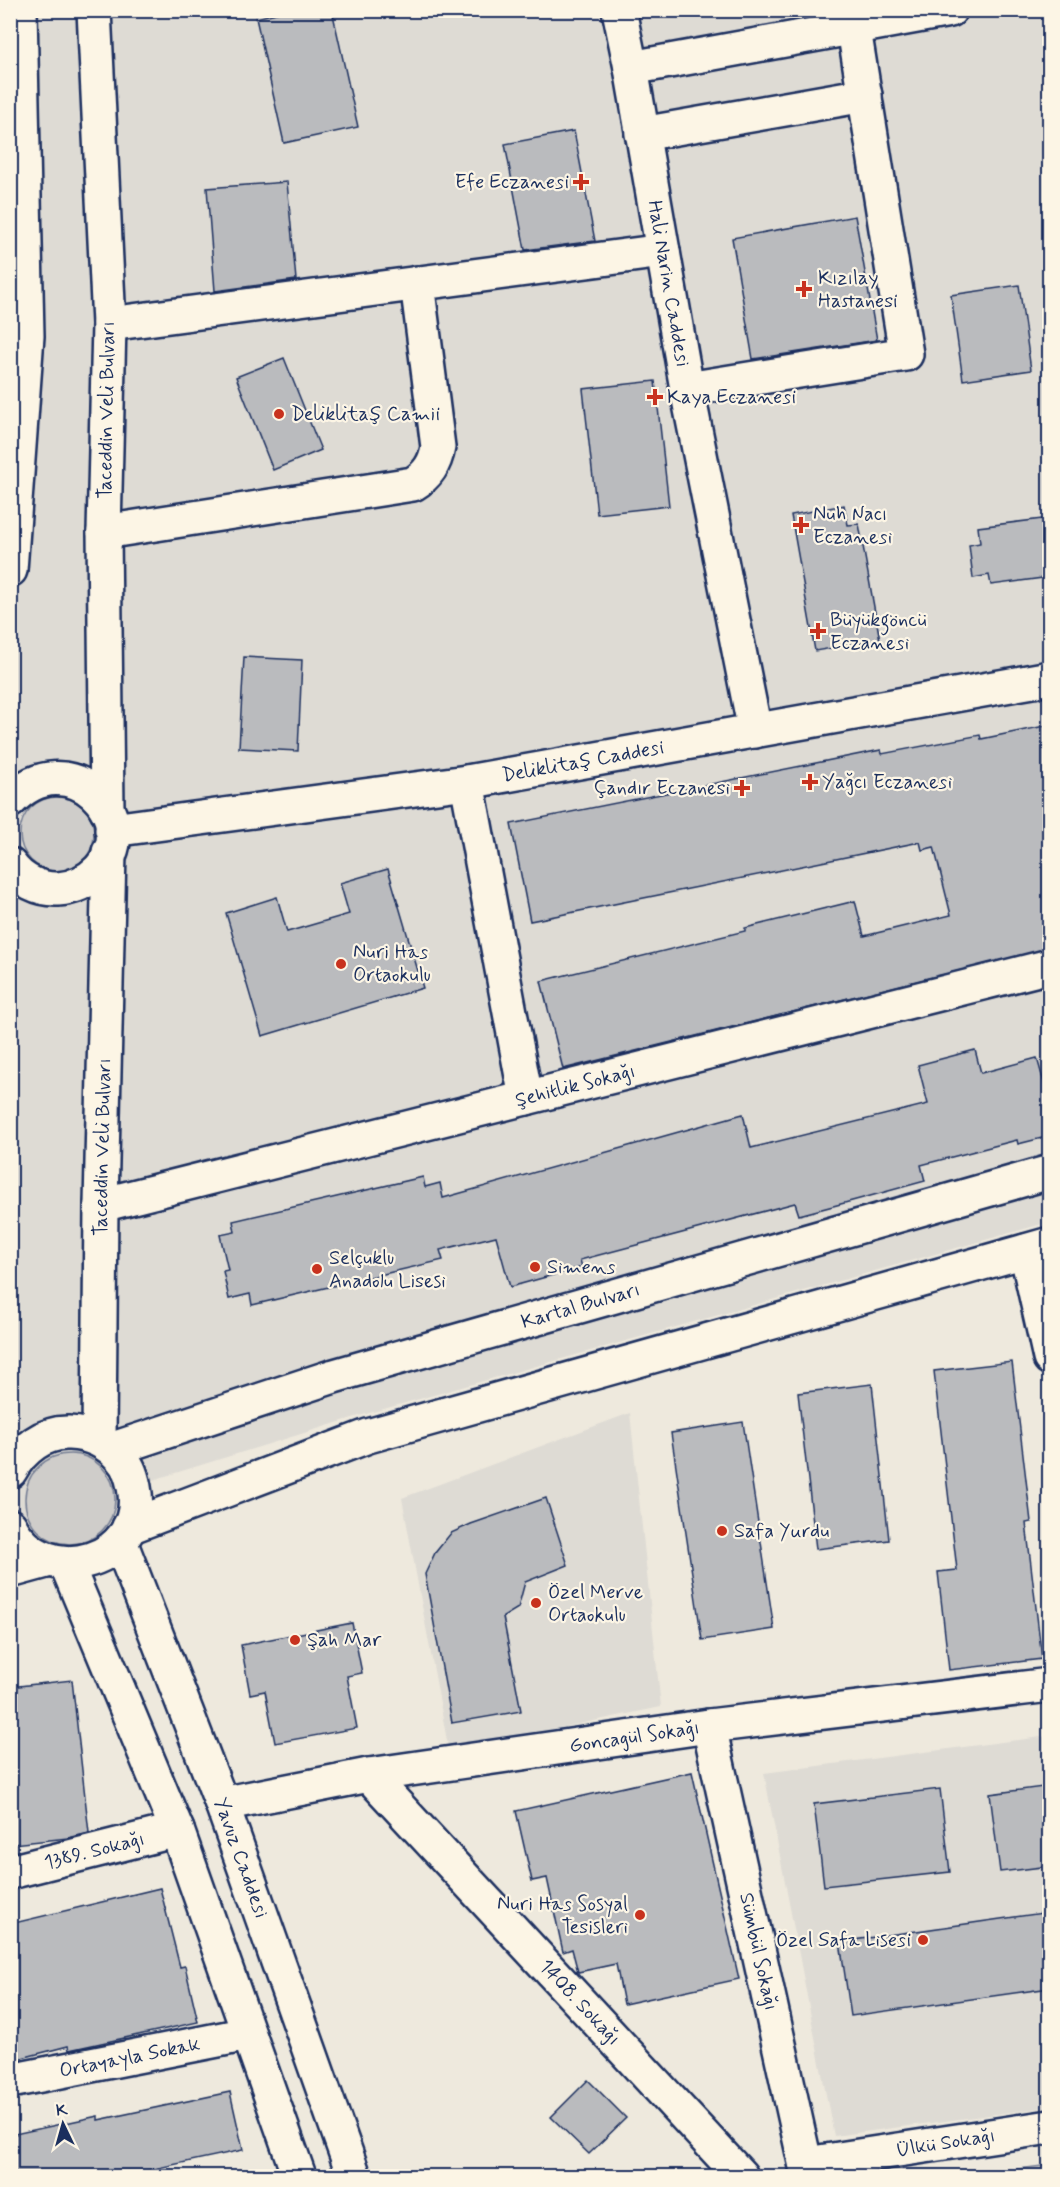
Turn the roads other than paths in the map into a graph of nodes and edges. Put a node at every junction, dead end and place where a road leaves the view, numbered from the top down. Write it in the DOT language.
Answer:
graph roads {
  1 [pos="20,10"];
  2 [pos="94,10"];
  3 [pos="619,10"];
  4 [pos="950,10"];
  5 [pos="854,29"];
  6 [pos="631,68"];
  7 [pos="865,95"];
  8 [pos="642,134"];
  9 [pos="663,251"];
  10 [pos="417,283"];
  11 [pos="109,324"];
  12 [pos="687,389"];
  13 [pos="104,532"];
  14 [pos="10,570"];
  15 [pos="1050,678"];
  16 [pos="755,731"];
  17 [pos="467,782"];
  18 [pos="10,801"];
  19 [pos="109,831"];
  20 [pos="11,871"];
  21 [pos="1050,966"];
  22 [pos="526,1098"];
  23 [pos="1050,1172"];
  24 [pos="100,1205"];
  25 [pos="1038,1247"];
  26 [pos="1050,1358"];
  27 [pos="106,1444"];
  28 [pos="12,1463"];
  29 [pos="10,1526"];
  30 [pos="124,1534"];
  31 [pos="58,1562"];
  32 [pos="10,1571"];
  33 [pos="1050,1684"];
  34 [pos="709,1726"];
  35 [pos="369,1775"];
  36 [pos="222,1804"];
  37 [pos="177,1830"];
  38 [pos="10,1872"];
  39 [pos="248,2034"];
  40 [pos="10,2081"];
  41 [pos="1050,2127"];
  42 [pos="807,2170"];
  43 [pos="299,2176"];
  44 [pos="354,2176"];
  45 [pos="741,2176"];
  1 -- 14 [label="street"];
  2 -- 11 [label="street, Taceddin Veli Bulvarı"];
  3 -- 6 [label="street, Hali Narin Caddesi"];
  4 -- 5 [label="street"];
  5 -- 6 [label="street"];
  5 -- 7 [label="street"];
  6 -- 8 [label="street, Hali Narin Caddesi"];
  7 -- 8 [label="street"];
  7 -- 12 [label="street"];
  8 -- 9 [label="street, Hali Narin Caddesi"];
  9 -- 10 [label="street"];
  9 -- 12 [label="street, Hali Narin Caddesi"];
  10 -- 11 [label="street"];
  10 -- 13 [label="street"];
  11 -- 13 [label="street, Taceddin Veli Bulvarı"];
  12 -- 16 [label="street, Hali Narin Caddesi"];
  13 -- 19 [label="street, Taceddin Veli Bulvarı"];
  15 -- 16 [label="street, Deliklitaş Caddesi"];
  16 -- 17 [label="street, Deliklitaş Caddesi"];
  17 -- 19 [label="street, Deliklitaş Caddesi"];
  17 -- 22 [label="street"];
  18 -- 19 [label="street"];
  19 -- 20 [label="street"];
  19 -- 24 [label="street, Taceddin Veli Bulvarı"];
  21 -- 22 [label="street, Şehitlik Sokağı"];
  22 -- 24 [label="street, Şehitlik Sokağı"];
  23 -- 27 [label="street, Kartal Bulvarı"];
  24 -- 27 [label="street, Taceddin Veli Bulvarı"];
  25 -- 26 [label="street"];
  25 -- 30 [label="street"];
  27 -- 28 [label="street"];
  27 -- 30 [label="street"];
  29 -- 31 [label="street"];
  30 -- 31 [label="street"];
  30 -- 36 [label="street, Yavuz Caddesi"];
  31 -- 32 [label="street"];
  31 -- 37 [label="street"];
  33 -- 34 [label="street, Goncagül Sokağı"];
  34 -- 35 [label="street, Goncagül Sokağı"];
  34 -- 42 [label="street, Sümbül Sokağı"];
  35 -- 36 [label="street, Goncagül Sokağı"];
  35 -- 45 [label="street, 1408. Sokağı"];
  36 -- 44 [label="street, Yavuz Caddesi"];
  37 -- 38 [label="street, 1389. Sokağı"];
  37 -- 39 [label="street"];
  39 -- 40 [label="street, Ortayayla Sokak"];
  39 -- 43 [label="street"];
  41 -- 42 [label="street, Ülkü Sokağı"];
}
